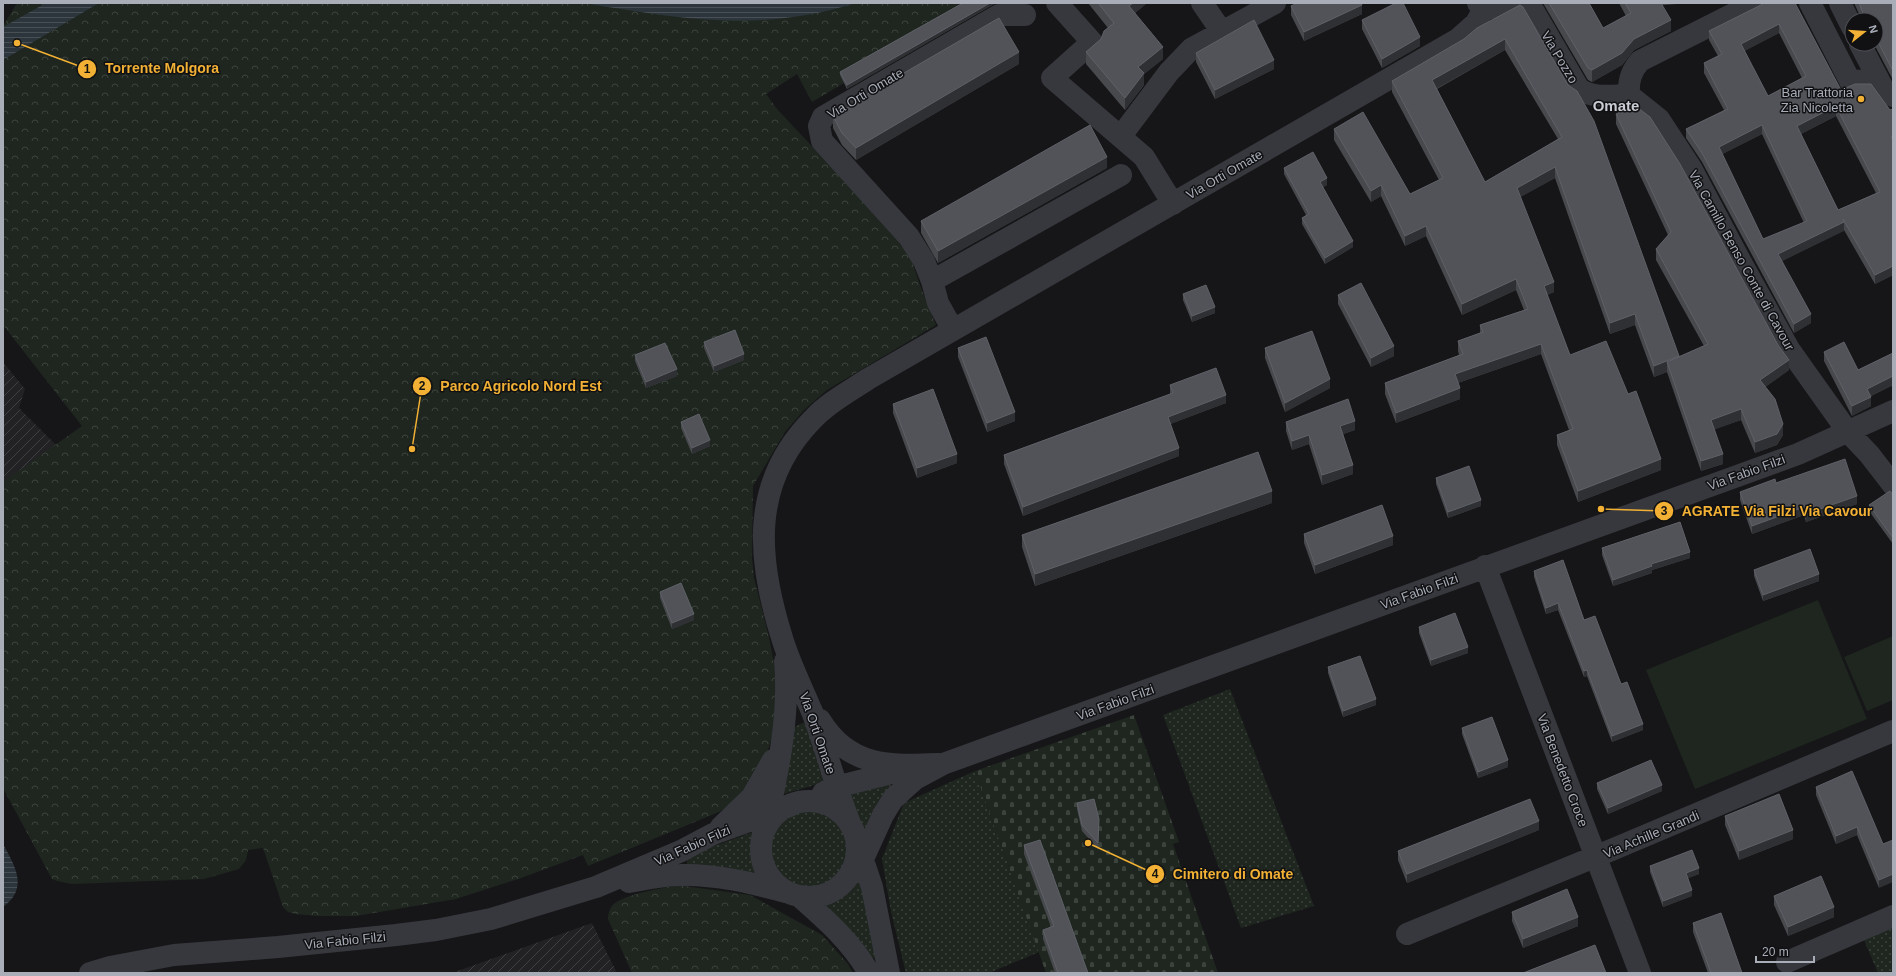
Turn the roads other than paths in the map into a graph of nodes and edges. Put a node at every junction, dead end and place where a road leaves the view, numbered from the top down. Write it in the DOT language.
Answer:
graph roads {
  1 [pos="1057,3"];
  2 [pos="1202,3"];
  3 [pos="1275,3"];
  4 [pos="1514,3"];
  5 [pos="1526,3"];
  6 [pos="1755,3"];
  7 [pos="1810,3"];
  8 [pos="1840,3"];
  9 [pos="1482,5"];
  10 [pos="1844,12"];
  11 [pos="1025,15"];
  12 [pos="1222,32"];
  13 [pos="1864,52"];
  14 [pos="1878,80"];
  15 [pos="1629,95"];
  16 [pos="1893,96"];
  17 [pos="1121,136"];
  18 [pos="1121,175"];
  19 [pos="1173,204"];
  20 [pos="932,281"];
  21 [pos="953,330"];
  22 [pos="1893,411"];
  23 [pos="1848,432"];
  24 [pos="1893,485"];
  25 [pos="1486,566"];
  26 [pos="783,642"];
  27 [pos="804,692"];
  28 [pos="1893,731"];
  29 [pos="782,737"];
  30 [pos="933,764"];
  31 [pos="836,787"];
  32 [pos="794,804"];
  33 [pos="768,814"];
  34 [pos="853,832"];
  35 [pos="713,834"];
  36 [pos="764,836"];
  37 [pos="1596,857"];
  38 [pos="863,859"];
  39 [pos="848,877"];
  40 [pos="596,887"];
  41 [pos="794,894"];
  42 [pos="1893,916"];
  43 [pos="1407,934"];
  44 [pos="1787,962"];
  45 [pos="90,973"];
  46 [pos="869,973"];
  47 [pos="889,973"];
  48 [pos="1640,973"];
  1 -- 17 [label="street"];
  2 -- 12 [label="street"];
  3 -- 12 [label="street"];
  4 -- 9 [label="street"];
  5 -- 15 [label="street, Via Pozzo"];
  6 -- 15 [label="street"];
  7 -- 14 [label="street"];
  8 -- 10 [label="street"];
  9 -- 19 [label="street, Via Orti Omate"];
  11 -- 20 [label="street, Via Orti Omate"];
  12 -- 17 [label="street"];
  13 -- 14 [label="street"];
  14 -- 16 [label="street"];
  15 -- 23 [label="street, Via Camillo Benso Conte di Cavour"];
  17 -- 19 [label="street"];
  18 -- 20 [label="street"];
  19 -- 21 [label="street, Via Orti Omate"];
  20 -- 21 [label="street, Via Orti Omate"];
  21 -- 26 [label="street, Via Orti Omate"];
  22 -- 23 [label="street, Via Fabio Filzi"];
  23 -- 24 [label="street, Via Camillo Benso Conte di Cavour"];
  23 -- 25 [label="street, Via Fabio Filzi"];
  25 -- 30 [label="street, Via Fabio Filzi"];
  25 -- 37 [label="street, Via Benedetto Croce"];
  26 -- 27 [label="street, Via Orti Omate"];
  26 -- 29 [label="street, Via Orti Omate"];
  27 -- 30 [label="street, Via Fabio Filzi"];
  27 -- 31 [label="street, Via Orti Omate"];
  28 -- 37 [label="street, Via Achille Grandi"];
  29 -- 33 [label="street, Via Orti Omate"];
  29 -- 35 [label="street, Via Orti Omate"];
  30 -- 31 [label="street, Via Fabio Filzi"];
  30 -- 38 [label="street, Via Fabio Filzi"];
  31 -- 32 [label="street, Via Fabio Filzi"];
  31 -- 34 [label="street, Via Orti Omate"];
  32 -- 33 [label="street, Via Fabio Filzi"];
  32 -- 34 [label="street"];
  32 -- 36 [label="street"];
  33 -- 35 [label="street, Via Fabio Filzi"];
  33 -- 36 [label="street, Via Orti Omate"];
  34 -- 38 [label="street, Via Orti Omate"];
  34 -- 39 [label="street"];
  35 -- 40 [label="street, Via Fabio Filzi"];
  36 -- 41 [label="street"];
  37 -- 43 [label="street, Via Achille Grandi"];
  37 -- 48 [label="street, Via Benedetto Croce"];
  38 -- 39 [label="street, Via Fabio Filzi"];
  38 -- 47 [label="street, Via Orti Omate"];
  39 -- 41 [label="street"];
  40 -- 41 [label="street, Via Fabio Filzi"];
  40 -- 45 [label="street, Via Fabio Filzi"];
  41 -- 46 [label="street"];
  42 -- 44 [label="street"];
}
